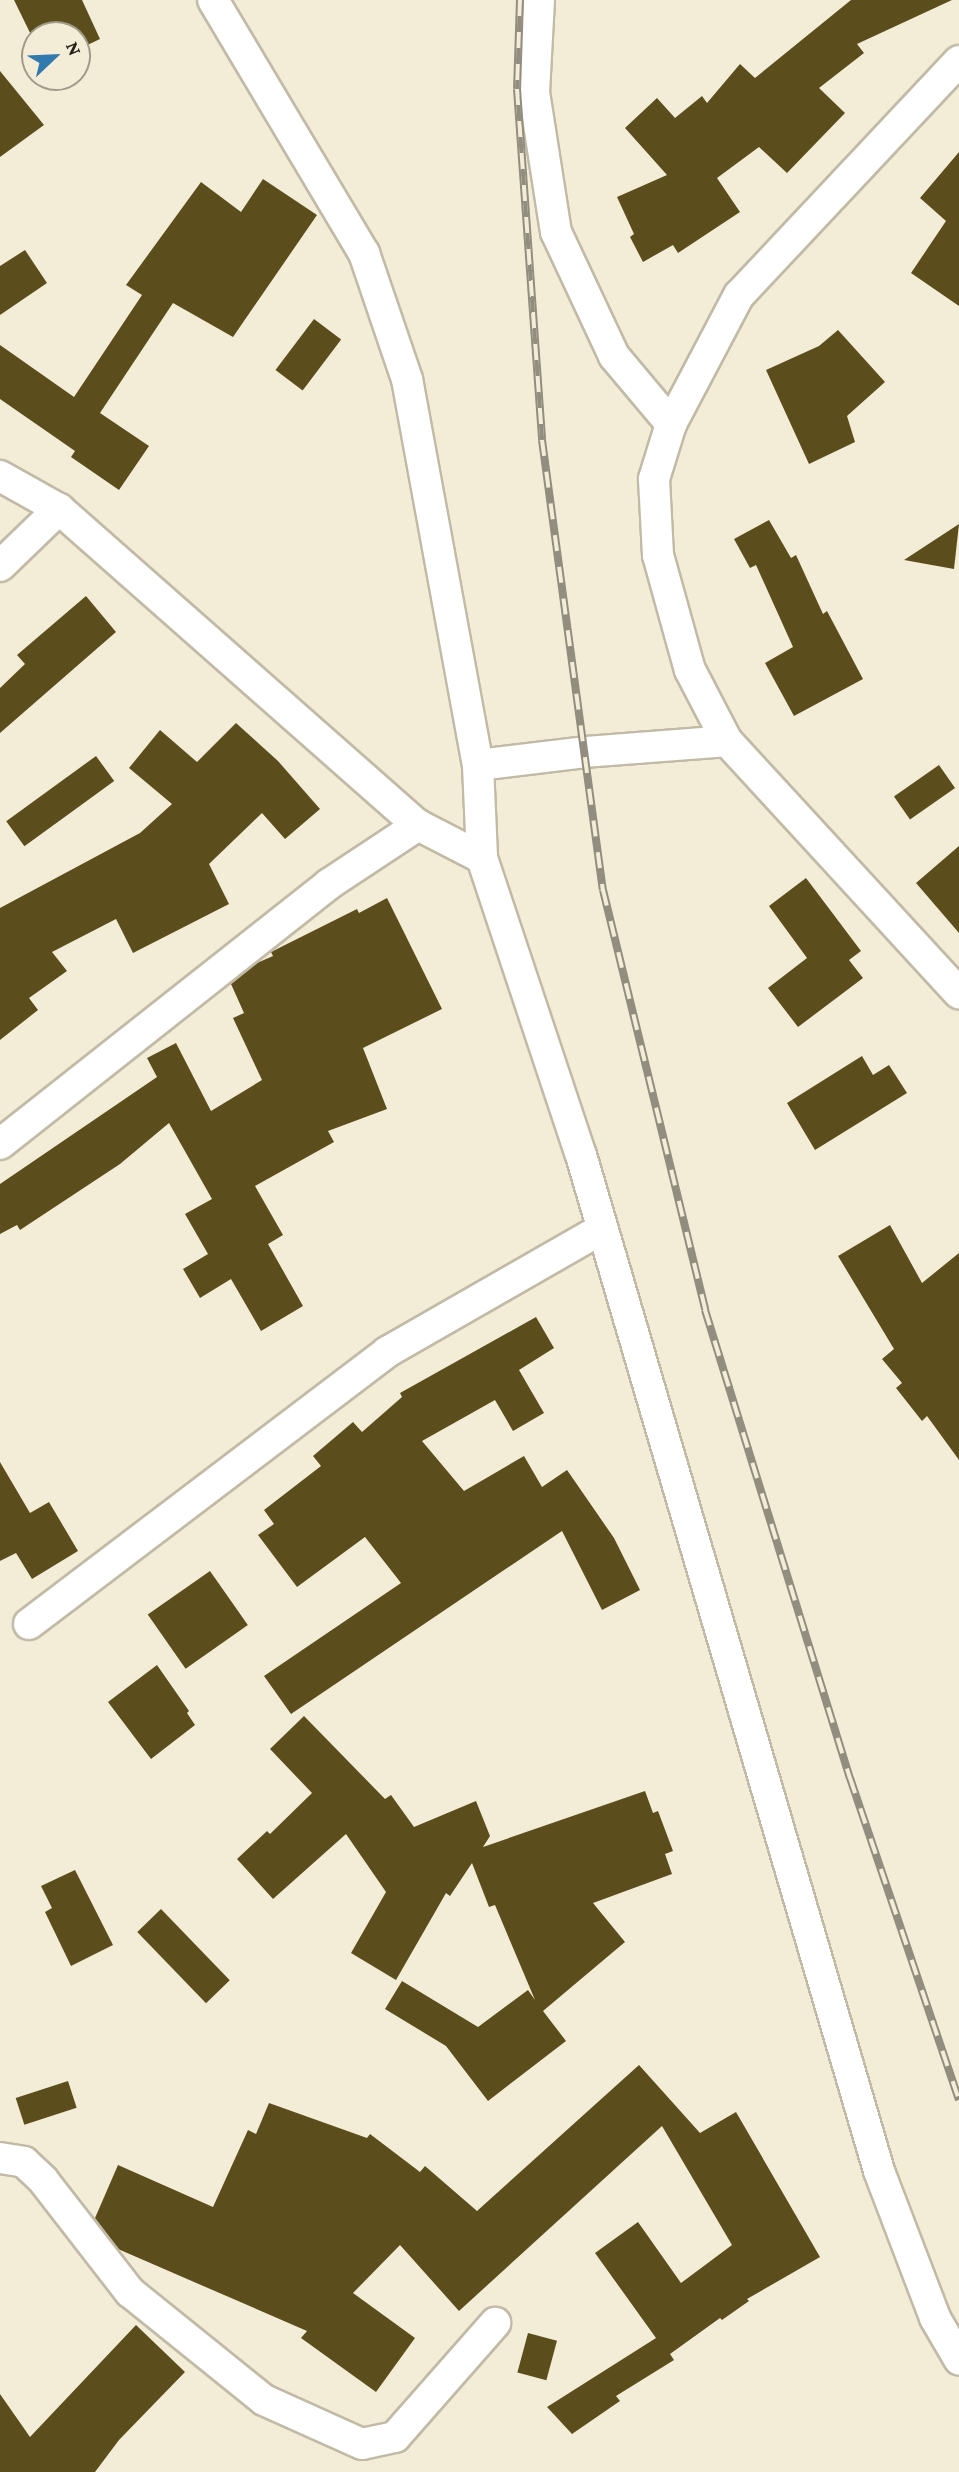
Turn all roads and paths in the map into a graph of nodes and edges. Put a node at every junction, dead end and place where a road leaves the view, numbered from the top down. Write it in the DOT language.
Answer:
graph roads {
  1 [pos="213,0"];
  2 [pos="539,0"];
  3 [pos="959,61"];
  4 [pos="671,424"];
  5 [pos="0,476"];
  6 [pos="59,509"];
  7 [pos="0,566"];
  8 [pos="727,741"];
  9 [pos="478,765"];
  10 [pos="418,825"];
  11 [pos="482,858"];
  12 [pos="959,993"];
  13 [pos="0,1144"];
  14 [pos="602,1228"];
  15 [pos="29,1624"];
  16 [pos="0,2158"];
  17 [pos="495,2323"];
  18 [pos="959,2359"];
  1 -- 9 [label="street"];
  2 -- 4 [label="street"];
  3 -- 4 [label="street"];
  4 -- 8 [label="street"];
  5 -- 6 [label="street"];
  6 -- 7 [label="street"];
  6 -- 10 [label="street"];
  8 -- 9 [label="street"];
  8 -- 12 [label="street"];
  9 -- 11 [label="street"];
  10 -- 11 [label="street"];
  10 -- 13 [label="street"];
  11 -- 14 [label="street"];
  14 -- 15 [label="street"];
  14 -- 18 [label="street"];
  16 -- 17 [label="street"];
}
